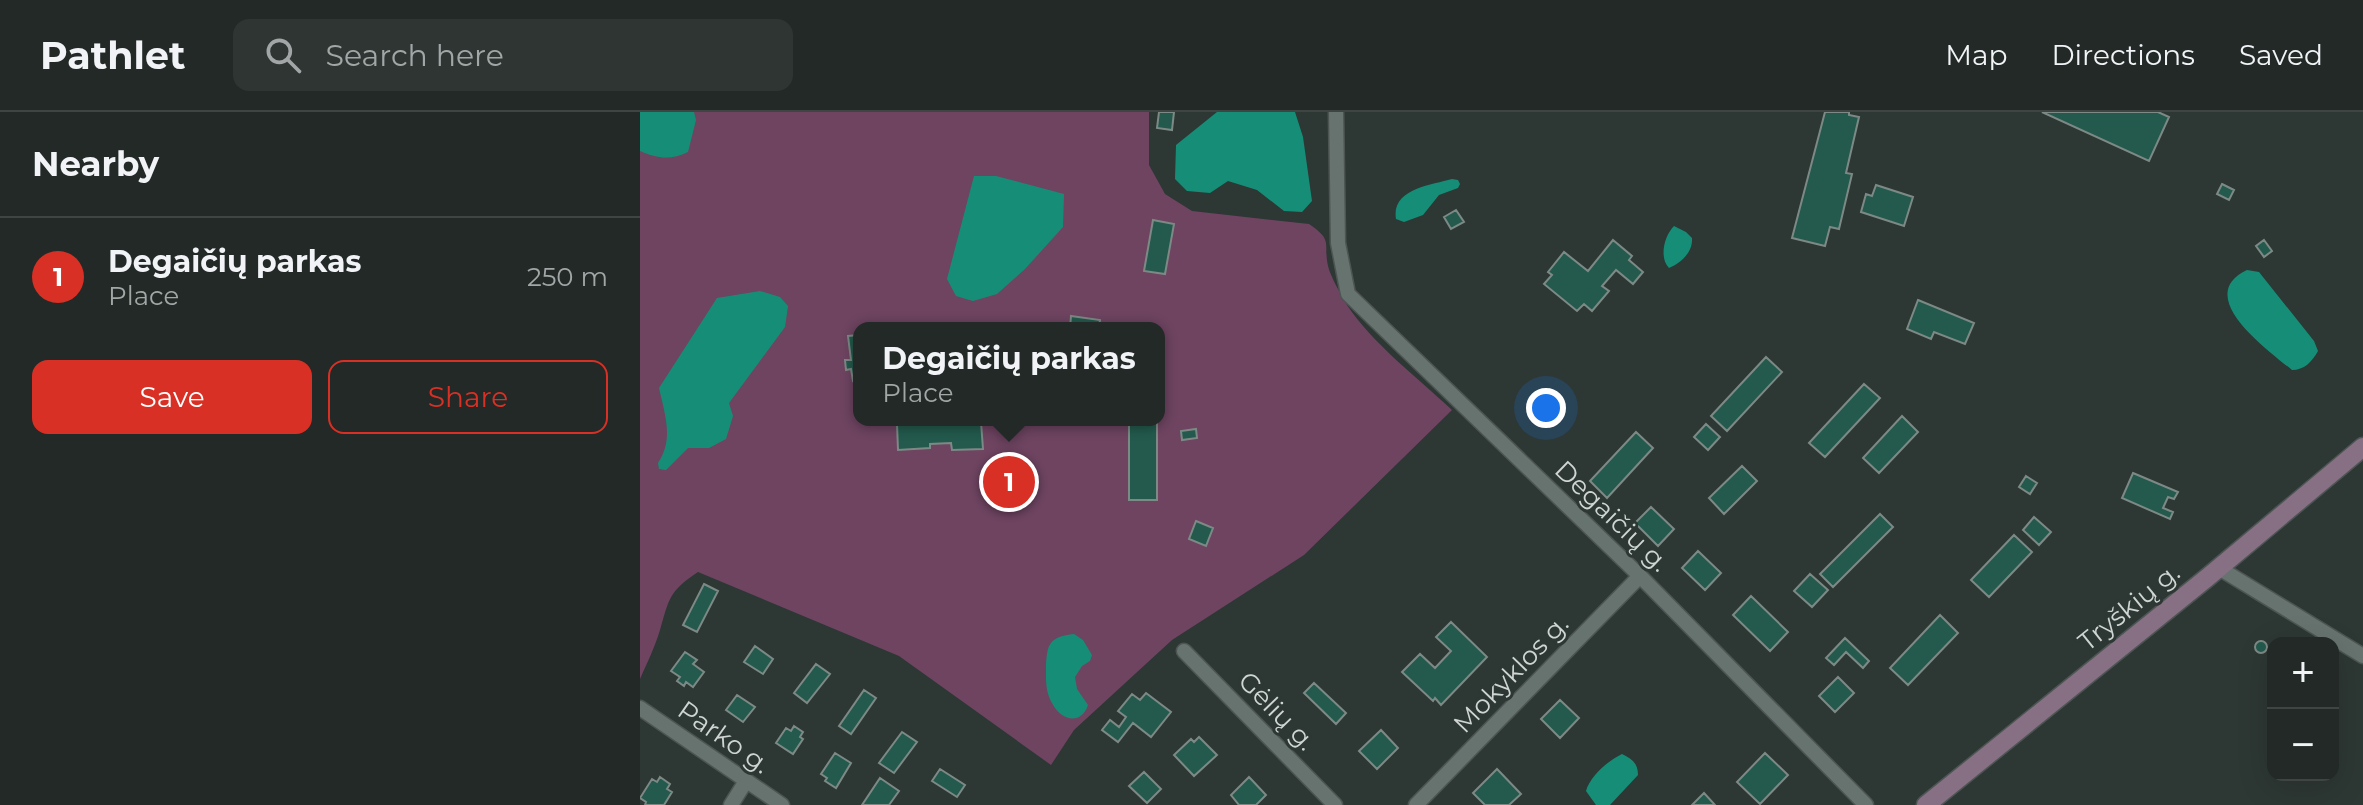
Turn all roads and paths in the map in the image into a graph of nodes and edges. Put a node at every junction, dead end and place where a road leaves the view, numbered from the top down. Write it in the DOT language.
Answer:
graph roads {
  1 [pos="1336,112"];
  2 [pos="2363,447"];
  3 [pos="2219,568"];
  4 [pos="1640,576"];
  5 [pos="1184,651"];
  6 [pos="2363,656"];
  7 [pos="640,708"];
  8 [pos="746,781"];
  9 [pos="731,805"];
  10 [pos="782,805"];
  11 [pos="1335,805"];
  12 [pos="1416,805"];
  13 [pos="1866,805"];
  14 [pos="1926,805"];
  1 -- 4 [label="street, Degaičių g."];
  2 -- 3 [label="main road, Tryškių g."];
  3 -- 6 [label="street"];
  3 -- 14 [label="main road, Tryškių g."];
  4 -- 12 [label="street, Mokyklos g."];
  4 -- 13 [label="street, Degaičių g."];
  5 -- 11 [label="street, Gėlių g."];
  7 -- 8 [label="street, Parko g."];
  8 -- 9 [label="street"];
  8 -- 10 [label="street, Parko g."];
}
